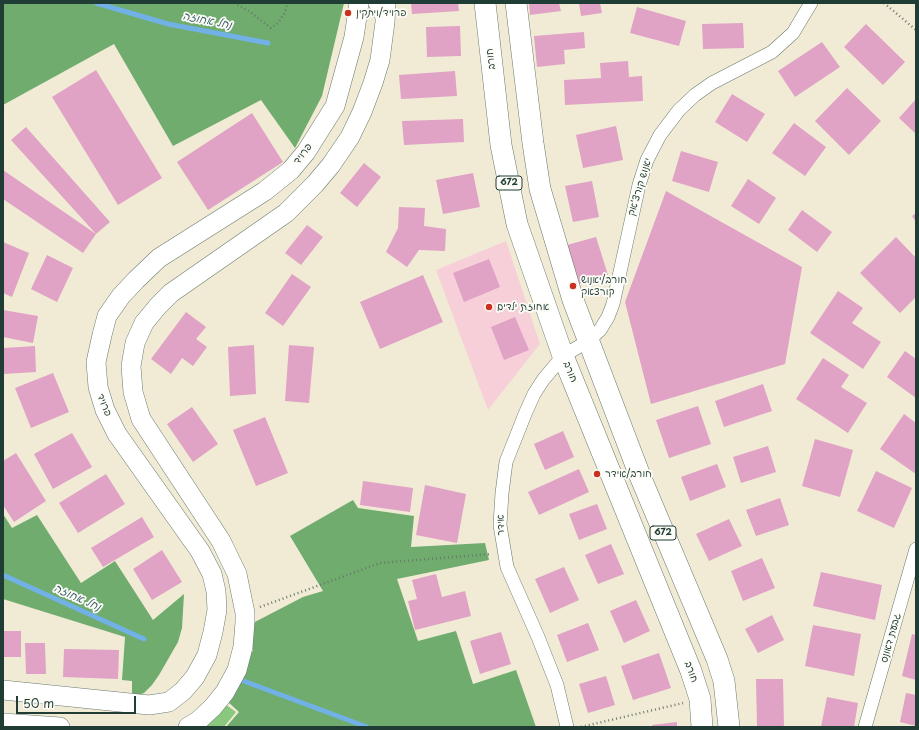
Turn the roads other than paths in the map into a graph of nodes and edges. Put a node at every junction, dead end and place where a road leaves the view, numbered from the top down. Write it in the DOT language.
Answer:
graph roads {
  1 [pos="359,3"];
  2 [pos="375,3"];
  3 [pos="386,3"];
  4 [pos="485,3"];
  5 [pos="516,3"];
  6 [pos="811,3"];
  7 [pos="385,22"];
  8 [pos="588,341"];
  9 [pos="563,356"];
  10 [pos="916,549"];
  11 [pos="3,690"];
  12 [pos="3,723"];
  13 [pos="60,727"];
  14 [pos="188,727"];
  15 [pos="567,727"];
  16 [pos="702,727"];
  17 [pos="730,727"];
  18 [pos="865,727"];
  1 -- 11 [label="main road, פרויד"];
  2 -- 7 [label="street"];
  3 -- 7 [label="main road"];
  4 -- 9 [label="main road, חורב / 672"];
  5 -- 8 [label="main road, 672"];
  6 -- 8 [label="street, יאנוש קורצ'אק"];
  7 -- 14 [label="main road"];
  8 -- 9 [label="street, אידר"];
  8 -- 17 [label="main road, 672"];
  9 -- 15 [label="street, אידר"];
  9 -- 16 [label="main road, חורב / 672"];
  10 -- 18 [label="street, גבעת דאונס"];
  12 -- 13 [label="main road"];
}
